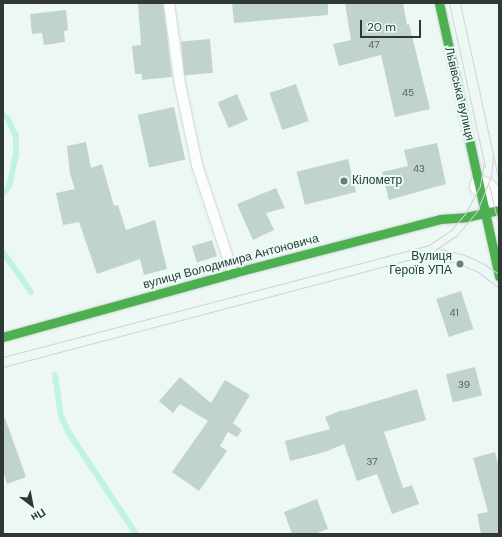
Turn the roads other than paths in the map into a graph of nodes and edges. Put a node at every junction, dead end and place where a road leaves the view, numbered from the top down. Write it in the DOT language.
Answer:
graph roads {
  1 [pos="169,3"];
  2 [pos="439,3"];
  3 [pos="480,186"];
  4 [pos="499,210"];
  5 [pos="490,211"];
  6 [pos="499,218"];
  7 [pos="233,273"];
  8 [pos="499,276"];
  9 [pos="3,337"];
  1 -- 7 [label="lane"];
  2 -- 3 [label="street, Львівська вулиця"];
  3 -- 5 [label="street, Львівська вулиця"];
  4 -- 5 [label="street"];
  5 -- 6 [label="street"];
  5 -- 7 [label="street, вулиця Володимира Антоновича"];
  5 -- 8 [label="street"];
  7 -- 9 [label="street, вулиця Володимира Антоновича"];
}
